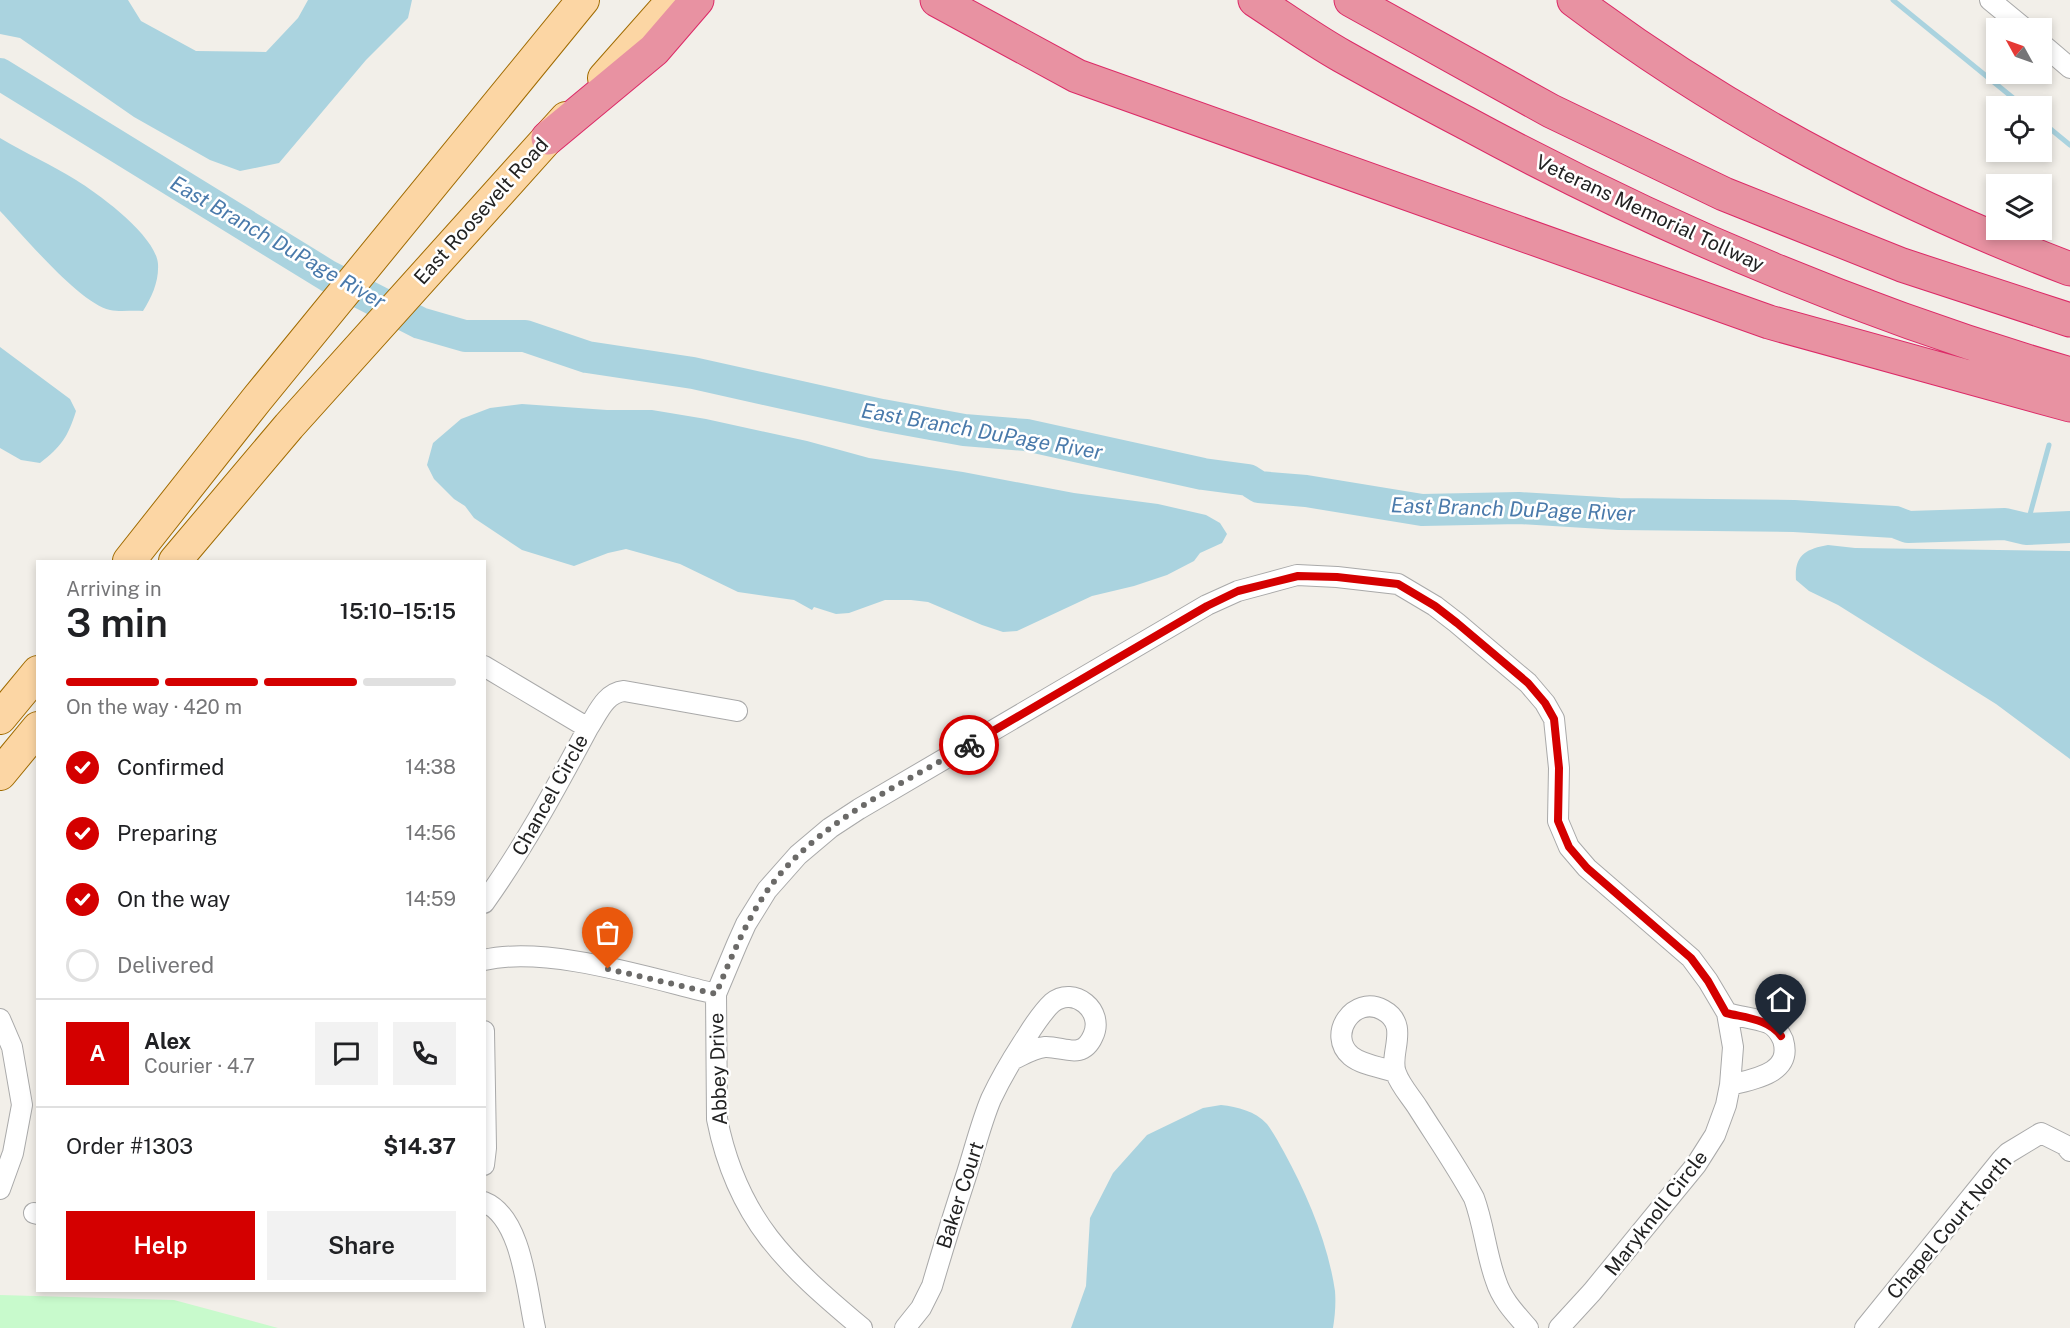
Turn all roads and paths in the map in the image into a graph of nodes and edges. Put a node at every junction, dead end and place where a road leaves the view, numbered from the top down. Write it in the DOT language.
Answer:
graph roads {
  1 [pos="583,0"];
  2 [pos="673,0"];
  3 [pos="697,0"];
  4 [pos="937,0"];
  5 [pos="1255,0"];
  6 [pos="1351,0"];
  7 [pos="1574,0"];
  8 [pos="1990,0"];
  9 [pos="2012,18"];
  10 [pos="2052,53"];
  11 [pos="2070,68"];
  12 [pos="548,138"];
  13 [pos="2070,269"];
  14 [pos="2070,320"];
  15 [pos="2070,374"];
  16 [pos="2070,405"];
  17 [pos="142,556"];
  18 [pos="176,560"];
  19 [pos="486,667"];
  20 [pos="36,674"];
  21 [pos="9,707"];
  22 [pos="737,711"];
  23 [pos="588,728"];
  24 [pos="36,730"];
  25 [pos="0,745"];
  26 [pos="0,774"];
  27 [pos="486,900"];
  28 [pos="486,960"];
  29 [pos="716,994"];
  30 [pos="1726,1013"];
  31 [pos="0,1019"];
  32 [pos="1012,1060"];
  33 [pos="1395,1072"];
  34 [pos="1730,1085"];
  35 [pos="30,1104"];
  36 [pos="2070,1151"];
  37 [pos="0,1189"];
  38 [pos="486,1203"];
  39 [pos="535,1328"];
  40 [pos="862,1328"];
  41 [pos="905,1328"];
  42 [pos="1528,1328"];
  43 [pos="1559,1328"];
  44 [pos="1865,1328"];
  1 -- 17 [label="main road"];
  2 -- 12 [label="main road, East Roosevelt Road"];
  3 -- 12 [label="highway"];
  4 -- 16 [label="highway"];
  5 -- 15 [label="highway, Veterans Memorial Tollway"];
  6 -- 14 [label="highway"];
  7 -- 13 [label="highway"];
  8 -- 9 [label="street"];
  10 -- 11 [label="street"];
  12 -- 18 [label="main road, East Roosevelt Road"];
  19 -- 23 [label="street, Chancel Circle"];
  20 -- 21 [label="main road"];
  21 -- 25 [label="main road"];
  22 -- 23 [label="street"];
  23 -- 27 [label="street, Chancel Circle"];
  24 -- 26 [label="main road"];
  28 -- 29 [label="street, Abbey Drive"];
  29 -- 30 [label="street, Maryknoll Circle"];
  29 -- 40 [label="street, Abbey Drive"];
  30 -- 34 [label="street, Maryknoll Circle"];
  30 -- 34 [label="street"];
  31 -- 35 [label="street"];
  32 -- 41 [label="street, Baker Court"];
  33 -- 42 [label="street"];
  34 -- 43 [label="street, Maryknoll Circle"];
  35 -- 37 [label="street"];
  36 -- 44 [label="street, Chapel Court North"];
  38 -- 39 [label="street"];
}
